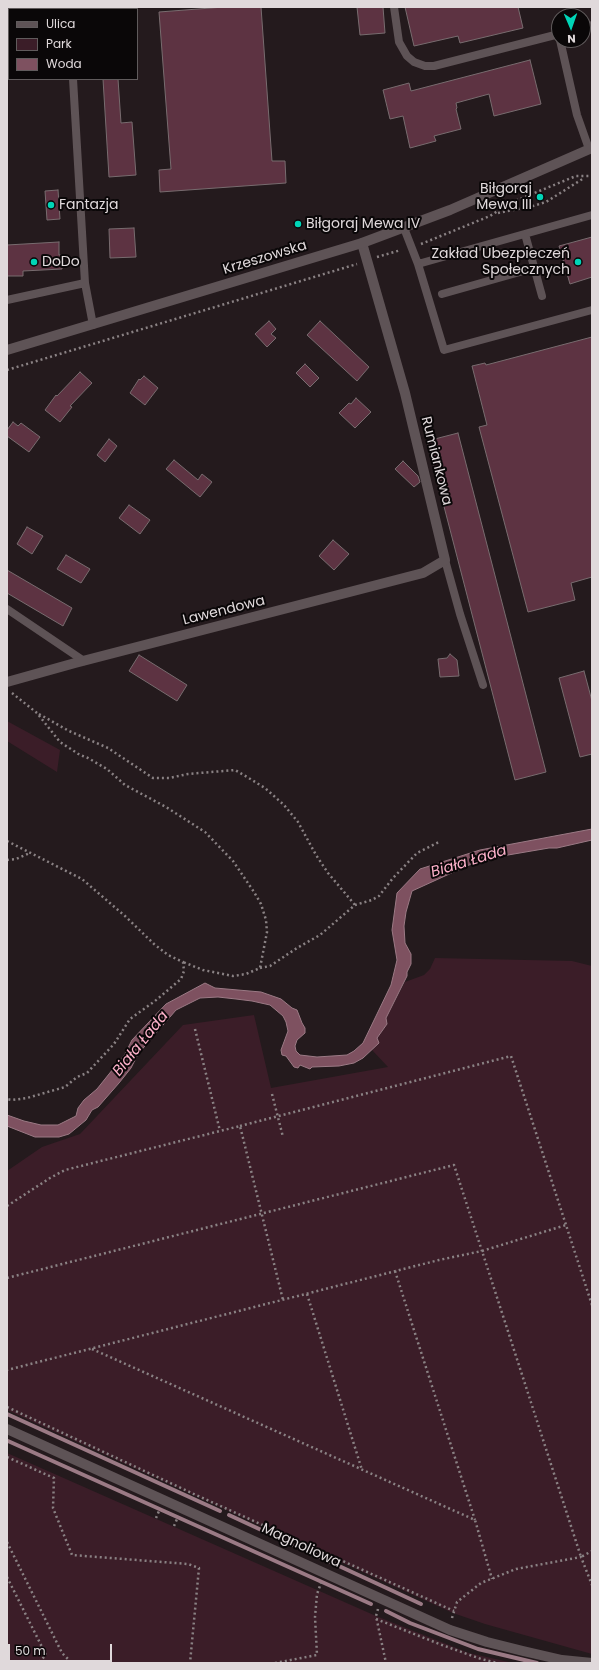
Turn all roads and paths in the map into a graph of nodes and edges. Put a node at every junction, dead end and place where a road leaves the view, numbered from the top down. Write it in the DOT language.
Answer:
graph roads {
  1 [pos="394,7"];
  2 [pos="551,38"];
  3 [pos="562,48"];
  4 [pos="73,80"];
  5 [pos="591,149"];
  6 [pos="592,176"];
  7 [pos="585,177"];
  8 [pos="497,213"];
  9 [pos="592,215"];
  10 [pos="404,228"];
  11 [pos="525,234"];
  12 [pos="362,243"];
  13 [pos="420,244"];
  14 [pos="404,249"];
  15 [pos="367,261"];
  16 [pos="418,264"];
  17 [pos="534,268"];
  18 [pos="85,283"];
  19 [pos="442,294"];
  20 [pos="542,296"];
  21 [pos="7,300"];
  22 [pos="592,310"];
  23 [pos="93,325"];
  24 [pos="7,350"];
  25 [pos="7,370"];
  26 [pos="445,560"];
  27 [pos="7,609"];
  28 [pos="84,661"];
  29 [pos="483,685"];
  30 [pos="8,686"];
  31 [pos="37,712"];
  32 [pos="7,841"];
  33 [pos="438,842"];
  34 [pos="31,853"];
  35 [pos="7,860"];
  36 [pos="355,905"];
  37 [pos="183,962"];
  38 [pos="260,968"];
  39 [pos="195,1029"];
  40 [pos="272,1094"];
  41 [pos="7,1099"];
  42 [pos="277,1116"];
  43 [pos="240,1126"];
  44 [pos="220,1131"];
  45 [pos="283,1137"];
  46 [pos="7,1206"];
  47 [pos="261,1214"];
  48 [pos="566,1225"];
  49 [pos="482,1251"];
  50 [pos="395,1272"];
  51 [pos="7,1278"];
  52 [pos="307,1294"];
  53 [pos="283,1300"];
  54 [pos="592,1305"];
  55 [pos="92,1349"];
  56 [pos="7,1370"];
  57 [pos="7,1407"];
  58 [pos="7,1429"];
  59 [pos="7,1457"];
  60 [pos="362,1470"];
  61 [pos="158,1512"];
  62 [pos="156,1518"];
  63 [pos="176,1520"];
  64 [pos="475,1520"];
  65 [pos="174,1526"];
  66 [pos="7,1542"];
  67 [pos="592,1551"];
  68 [pos="581,1557"];
  69 [pos="7,1577"];
  70 [pos="492,1579"];
  71 [pos="320,1584"];
  72 [pos="592,1585"];
  73 [pos="382,1599"];
  74 [pos="454,1611"];
  75 [pos="376,1619"];
  76 [pos="450,1630"];
  77 [pos="38,1663"];
  78 [pos="72,1663"];
  79 [pos="190,1663"];
  80 [pos="275,1663"];
  81 [pos="386,1663"];
  82 [pos="498,1663"];
  83 [pos="592,1663"];
  1 -- 2 [label="lane"];
  3 -- 5 [label="lane"];
  4 -- 18 [label="lane"];
  5 -- 10 [label="street, Krzeszowska"];
  6 -- 7 [label="path"];
  7 -- 8 [label="path"];
  7 -- 8 [label="path"];
  8 -- 13 [label="path"];
  9 -- 11 [label="lane"];
  10 -- 12 [label="street, Krzeszowska"];
  10 -- 16 [label="lane"];
  11 -- 16 [label="lane"];
  11 -- 17 [label="lane"];
  12 -- 15 [label="street, Rumiankowa"];
  12 -- 23 [label="street, Krzeszowska"];
  14 -- 15 [label="path"];
  15 -- 25 [label="path"];
  15 -- 26 [label="street, Rumiankowa"];
  16 -- 22 [label="lane"];
  17 -- 19 [label="lane"];
  17 -- 20 [label="lane"];
  18 -- 21 [label="lane"];
  18 -- 23 [label="lane"];
  23 -- 24 [label="street, Krzeszowska"];
  26 -- 28 [label="street, Lawendowa"];
  26 -- 29 [label="lane, Rumiankowa"];
  27 -- 28 [label="lane"];
  28 -- 30 [label="street, Lawendowa"];
  30 -- 31 [label="path"];
  31 -- 36 [label="path"];
  31 -- 38 [label="path"];
  32 -- 34 [label="path"];
  33 -- 36 [label="path"];
  34 -- 35 [label="path"];
  34 -- 37 [label="path"];
  36 -- 38 [label="path"];
  37 -- 38 [label="path"];
  37 -- 41 [label="path"];
  39 -- 44 [label="path"];
  40 -- 42 [label="path"];
  42 -- 43 [label="path"];
  42 -- 45 [label="path"];
  42 -- 48 [label="path"];
  43 -- 44 [label="path"];
  43 -- 47 [label="path"];
  44 -- 46 [label="path"];
  47 -- 49 [label="path"];
  47 -- 51 [label="path"];
  47 -- 53 [label="path"];
  48 -- 49 [label="path"];
  48 -- 54 [label="path"];
  49 -- 50 [label="path"];
  49 -- 68 [label="path"];
  50 -- 52 [label="path"];
  50 -- 64 [label="path"];
  52 -- 53 [label="path"];
  52 -- 60 [label="path"];
  53 -- 55 [label="path"];
  55 -- 56 [label="path"];
  55 -- 60 [label="path"];
  57 -- 74 [label="path"];
  58 -- 73 [label="street, Magnoliowa"];
  59 -- 79 [label="path"];
  60 -- 64 [label="path"];
  61 -- 62 [label="path"];
  63 -- 65 [label="path"];
  64 -- 70 [label="path"];
  66 -- 78 [label="path"];
  67 -- 68 [label="path"];
  68 -- 70 [label="path"];
  68 -- 72 [label="path"];
  69 -- 77 [label="path"];
  70 -- 74 [label="path"];
  71 -- 80 [label="path"];
  73 -- 75 [label="path"];
  73 -- 76 [label="street, Magnoliowa"];
  74 -- 76 [label="path"];
  75 -- 81 [label="path"];
  75 -- 82 [label="path"];
  76 -- 83 [label="street, Magnoliowa"];
}
